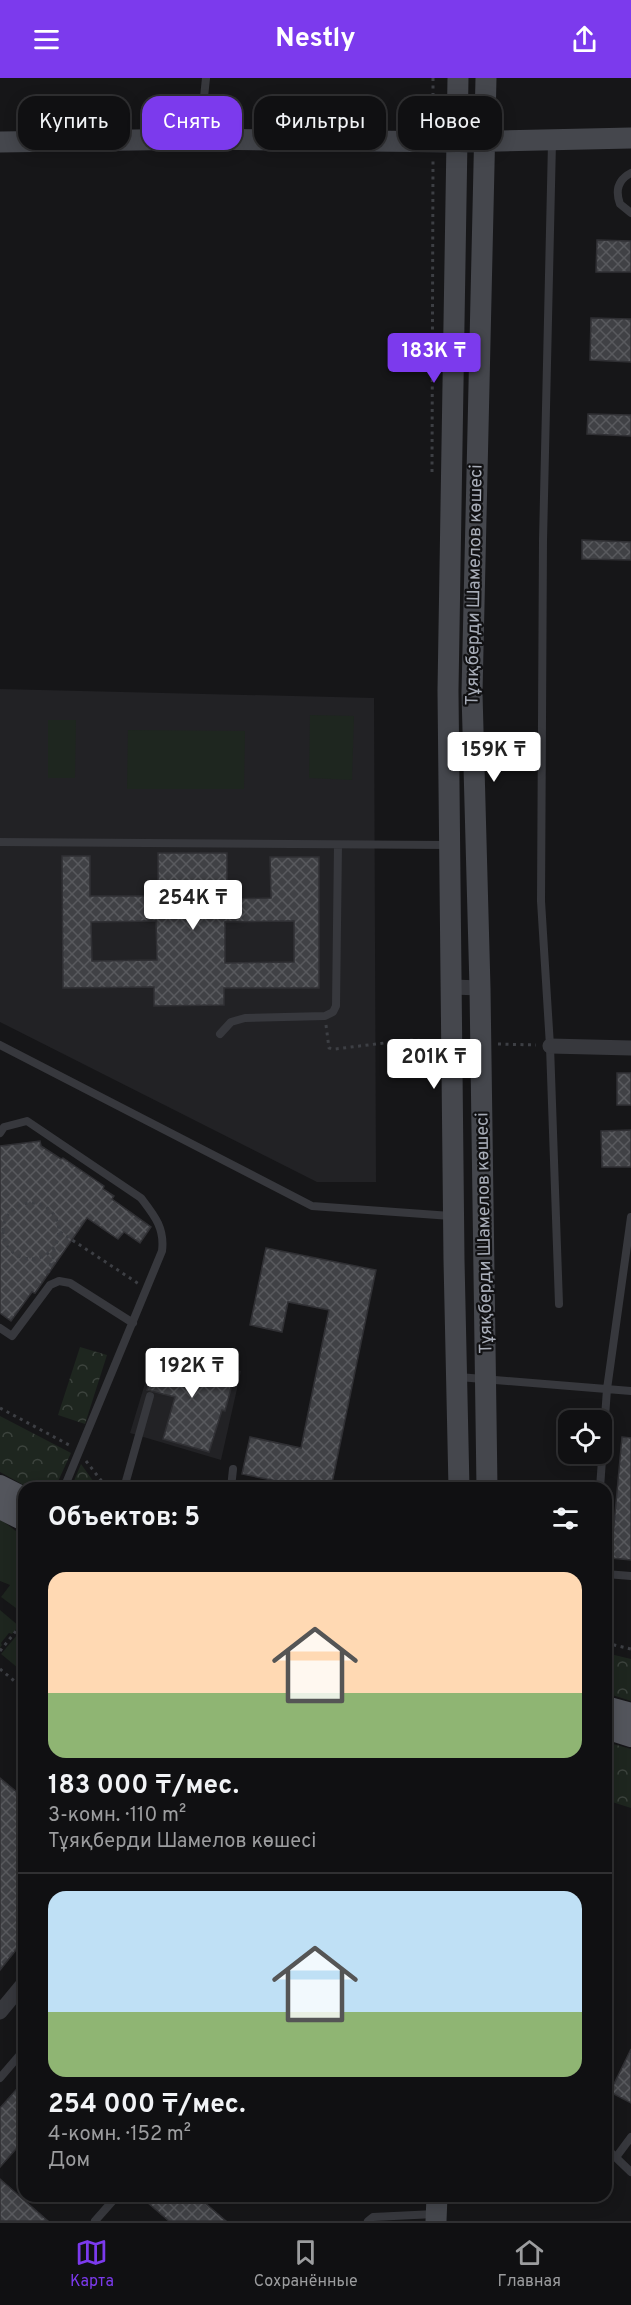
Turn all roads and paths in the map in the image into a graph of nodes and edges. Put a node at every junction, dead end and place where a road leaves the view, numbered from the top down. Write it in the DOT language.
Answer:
graph roads {
  1 [pos="206,78"];
  2 [pos="433,78"];
  3 [pos="458,78"];
  4 [pos="486,78"];
  5 [pos="204,96"];
  6 [pos="433,96"];
  7 [pos="458,96"];
  8 [pos="486,96"];
  9 [pos="142,140"];
  10 [pos="242,140"];
  11 [pos="552,140"];
  12 [pos="630,140"];
  13 [pos="502,141"];
  14 [pos="0,142"];
  15 [pos="398,142"];
  16 [pos="434,150"];
  17 [pos="458,150"];
  18 [pos="485,150"];
  19 [pos="631,173"];
  20 [pos="631,213"];
  21 [pos="432,479"];
  22 [pos="0,842"];
  23 [pos="338,845"];
  24 [pos="451,845"];
  25 [pos="453,987"];
  26 [pos="480,988"];
  27 [pos="325,1016"];
  28 [pos="220,1034"];
  29 [pos="453,1041"];
  30 [pos="481,1043"];
  31 [pos="0,1045"];
  32 [pos="550,1046"];
  33 [pos="631,1048"];
  34 [pos="0,1133"];
  35 [pos="454,1216"];
  36 [pos="631,1217"];
  37 [pos="60,1232"];
  38 [pos="54,1250"];
  39 [pos="52,1275"];
  40 [pos="146,1289"];
  41 [pos="559,1304"];
  42 [pos="133,1323"];
  43 [pos="0,1328"];
  44 [pos="457,1376"];
  45 [pos="487,1378"];
  46 [pos="607,1389"];
  47 [pos="631,1391"];
  48 [pos="150,1396"];
  49 [pos="0,1408"];
  50 [pos="79,1451"];
  51 [pos="233,1469"];
  52 [pos="66,1482"];
  53 [pos="102,1482"];
  54 [pos="126,1482"];
  55 [pos="232,1482"];
  56 [pos="459,1482"];
  57 [pos="488,1482"];
  58 [pos="600,1482"];
  59 [pos="6,1498"];
  60 [pos="18,1513"];
  61 [pos="612,1574"];
  62 [pos="631,1576"];
  63 [pos="18,1628"];
  64 [pos="612,1644"];
  65 [pos="631,1649"];
  66 [pos="0,1651"];
  67 [pos="0,1669"];
  68 [pos="18,1684"];
  69 [pos="612,1709"];
  70 [pos="631,1714"];
  71 [pos="612,1730"];
  72 [pos="631,1736"];
  73 [pos="18,1990"];
  74 [pos="0,2012"];
  75 [pos="18,2057"];
  76 [pos="0,2078"];
  77 [pos="631,2137"];
  78 [pos="612,2152"];
  79 [pos="617,2156"];
  80 [pos="631,2172"];
  81 [pos="112,2202"];
  82 [pos="436,2210"];
  83 [pos="95,2221"];
  84 [pos="368,2221"];
  1 -- 5 [label="lane"];
  2 -- 6 [label="path"];
  3 -- 7 [label="street, Тұяқберди Шамелов көшесі"];
  4 -- 8 [label="street, Тұяқберди Шамелов көшесі"];
  9 -- 14 [label="street"];
  10 -- 15 [label="street"];
  11 -- 12 [label="street"];
  11 -- 13 [label="street"];
  11 -- 32 [label="lane"];
  16 -- 21 [label="path"];
  17 -- 24 [label="street, Тұяқберди Шамелов көшесі"];
  18 -- 26 [label="street, Тұяқберди Шамелов көшесі"];
  19 -- 20 [label="lane"];
  22 -- 23 [label="lane"];
  23 -- 24 [label="lane"];
  23 -- 27 [label="lane"];
  24 -- 25 [label="street, Тұяқберди Шамелов көшесі"];
  25 -- 26 [label="street"];
  25 -- 29 [label="street, Тұяқберди Шамелов көшесі"];
  26 -- 30 [label="street, Тұяқберди Шамелов көшесі"];
  27 -- 28 [label="lane"];
  27 -- 29 [label="path"];
  29 -- 35 [label="street, Тұяқберди Шамелов көшесі"];
  30 -- 32 [label="path"];
  30 -- 45 [label="street, Тұяқберди Шамелов көшесі"];
  31 -- 35 [label="lane"];
  32 -- 33 [label="street"];
  32 -- 41 [label="lane"];
  34 -- 40 [label="lane"];
  35 -- 44 [label="street, Тұяқберди Шамелов көшесі"];
  36 -- 46 [label="lane"];
  37 -- 38 [label="path"];
  37 -- 38 [label="path"];
  37 -- 40 [label="path"];
  38 -- 39 [label="path"];
  40 -- 42 [label="lane"];
  42 -- 43 [label="lane"];
  42 -- 50 [label="lane"];
  44 -- 45 [label="lane"];
  44 -- 56 [label="street, Тұяқберди Шамелов көшесі"];
  45 -- 46 [label="lane"];
  45 -- 57 [label="street, Тұяқберди Шамелов көшесі"];
  46 -- 47 [label="lane"];
  46 -- 58 [label="lane"];
  48 -- 54 [label="lane"];
  49 -- 50 [label="path"];
  50 -- 52 [label="lane"];
  50 -- 53 [label="path"];
  51 -- 55 [label="lane"];
  59 -- 60 [label="main road"];
  61 -- 62 [label="lane"];
  63 -- 66 [label="path"];
  64 -- 65 [label="path"];
  67 -- 68 [label="path"];
  69 -- 70 [label="main road"];
  71 -- 72 [label="main road"];
  73 -- 74 [label="street"];
  75 -- 76 [label="lane"];
  77 -- 79 [label="lane"];
  78 -- 79 [label="lane"];
  79 -- 80 [label="lane"];
  81 -- 83 [label="lane"];
  82 -- 84 [label="lane"];
}
